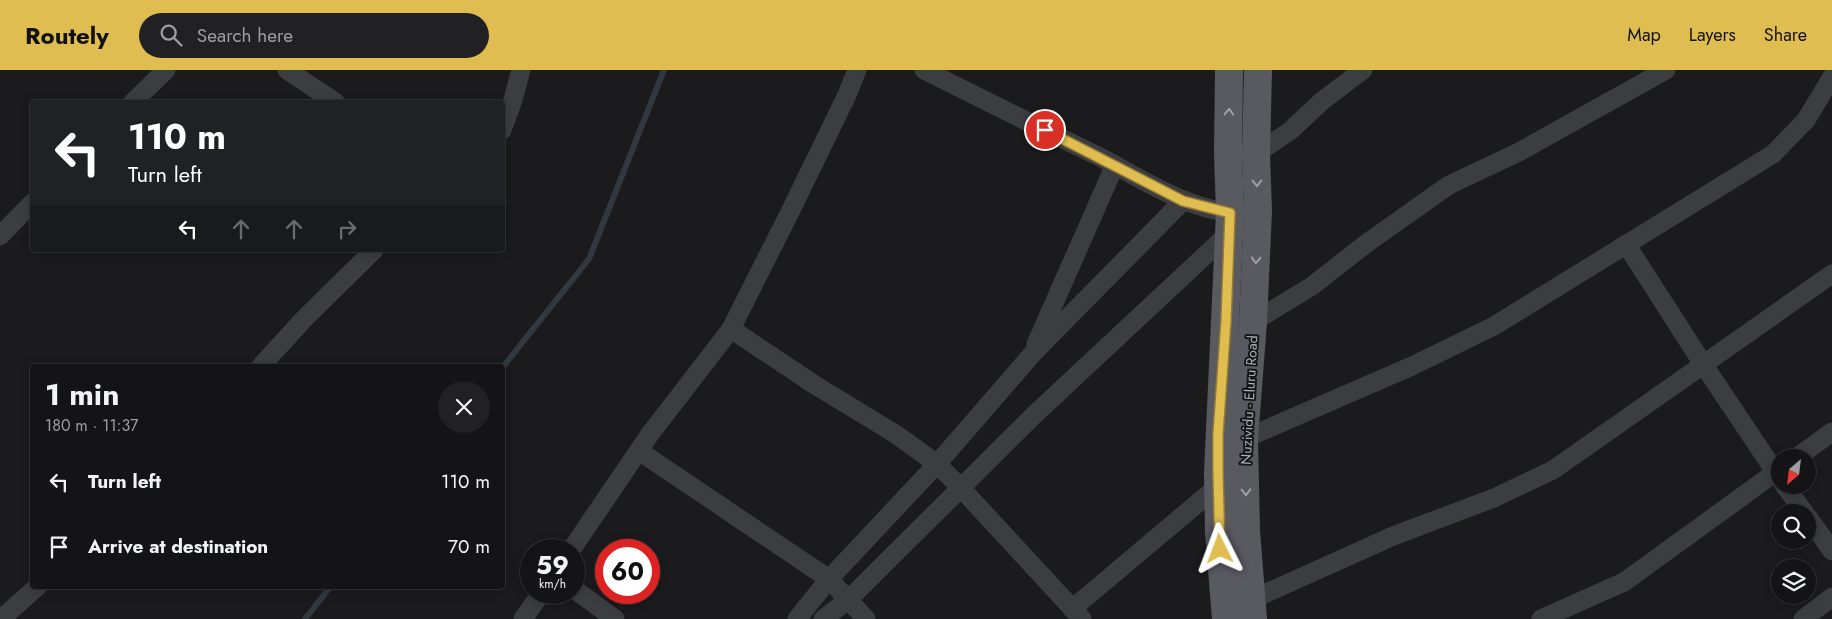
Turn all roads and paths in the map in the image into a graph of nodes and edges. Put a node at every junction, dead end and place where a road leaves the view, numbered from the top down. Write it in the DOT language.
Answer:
graph roads {
  1 [pos="166,70"];
  2 [pos="287,70"];
  3 [pos="521,70"];
  4 [pos="858,70"];
  5 [pos="924,70"];
  6 [pos="1229,70"];
  7 [pos="1258,70"];
  8 [pos="1362,70"];
  9 [pos="1666,70"];
  10 [pos="1832,77"];
  11 [pos="135,100"];
  12 [pos="332,100"];
  13 [pos="505,122"];
  14 [pos="1228,153"];
  15 [pos="1256,154"];
  16 [pos="1115,165"];
  17 [pos="1183,201"];
  18 [pos="30,205"];
  19 [pos="1258,211"];
  20 [pos="1229,224"];
  21 [pos="0,236"];
  22 [pos="1626,244"];
  23 [pos="372,252"];
  24 [pos="1832,274"];
  25 [pos="1253,322"];
  26 [pos="731,328"];
  27 [pos="1030,357"];
  28 [pos="263,364"];
  29 [pos="1703,364"];
  30 [pos="1832,432"];
  31 [pos="1244,438"];
  32 [pos="1808,449"];
  33 [pos="639,451"];
  34 [pos="1771,463"];
  35 [pos="937,464"];
  36 [pos="1771,482"];
  37 [pos="1218,486"];
  38 [pos="960,487"];
  39 [pos="1816,528"];
  40 [pos="579,539"];
  41 [pos="1832,551"];
  42 [pos="829,580"];
  43 [pos="35,589"];
  44 [pos="585,597"];
  45 [pos="1832,597"];
  46 [pos="848,600"];
  47 [pos="534,604"];
  48 [pos="1252,610"];
  49 [pos="1077,614"];
  50 [pos="1,619"];
  51 [pos="523,619"];
  52 [pos="614,619"];
  53 [pos="797,619"];
  54 [pos="823,619"];
  55 [pos="866,619"];
  56 [pos="1226,619"];
  57 [pos="1541,619"];
  58 [pos="1803,619"];
  1 -- 11 [label="street"];
  2 -- 12 [label="street"];
  3 -- 13 [label="street"];
  4 -- 26 [label="street"];
  5 -- 16 [label="street"];
  14 -- 6 [label="main road, Nuzividu - Eluru Road, one-way"];
  7 -- 15 [label="main road"];
  8 -- 15 [label="street"];
  9 -- 25 [label="street"];
  10 -- 22 [label="street"];
  14 -- 15 [label="street"];
  14 -- 20 [label="main road, Nuzividu - Eluru Road"];
  15 -- 19 [label="main road, Nuzividu - Eluru Road, one-way"];
  16 -- 17 [label="street"];
  16 -- 27 [label="street"];
  17 -- 20 [label="street"];
  17 -- 27 [label="street"];
  18 -- 21 [label="street"];
  19 -- 20 [label="street"];
  19 -- 25 [label="main road, Nuzividu - Eluru Road, one-way"];
  20 -- 37 [label="main road, Nuzividu - Eluru Road"];
  20 -- 38 [label="street"];
  22 -- 29 [label="street"];
  22 -- 31 [label="street"];
  23 -- 28 [label="street"];
  24 -- 29 [label="street"];
  25 -- 31 [label="main road, Nuzividu - Eluru Road"];
  26 -- 33 [label="street"];
  26 -- 35 [label="street"];
  27 -- 35 [label="street"];
  29 -- 34 [label="street"];
  29 -- 48 [label="street"];
  30 -- 32 [label="street"];
  31 -- 48 [label="main road, Nuzividu - Eluru Road, one-way"];
  33 -- 40 [label="street"];
  33 -- 42 [label="street"];
  35 -- 38 [label="street"];
  35 -- 42 [label="street"];
  36 -- 57 [label="street"];
  37 -- 49 [label="street"];
  37 -- 56 [label="main road, Nuzividu - Eluru Road"];
  38 -- 46 [label="street"];
  38 -- 49 [label="street"];
  39 -- 41 [label="street"];
  42 -- 46 [label="street"];
  42 -- 53 [label="street"];
  43 -- 50 [label="street"];
  44 -- 52 [label="street"];
  45 -- 58 [label="street"];
  46 -- 54 [label="street"];
  46 -- 55 [label="street"];
  47 -- 51 [label="street"];
}
